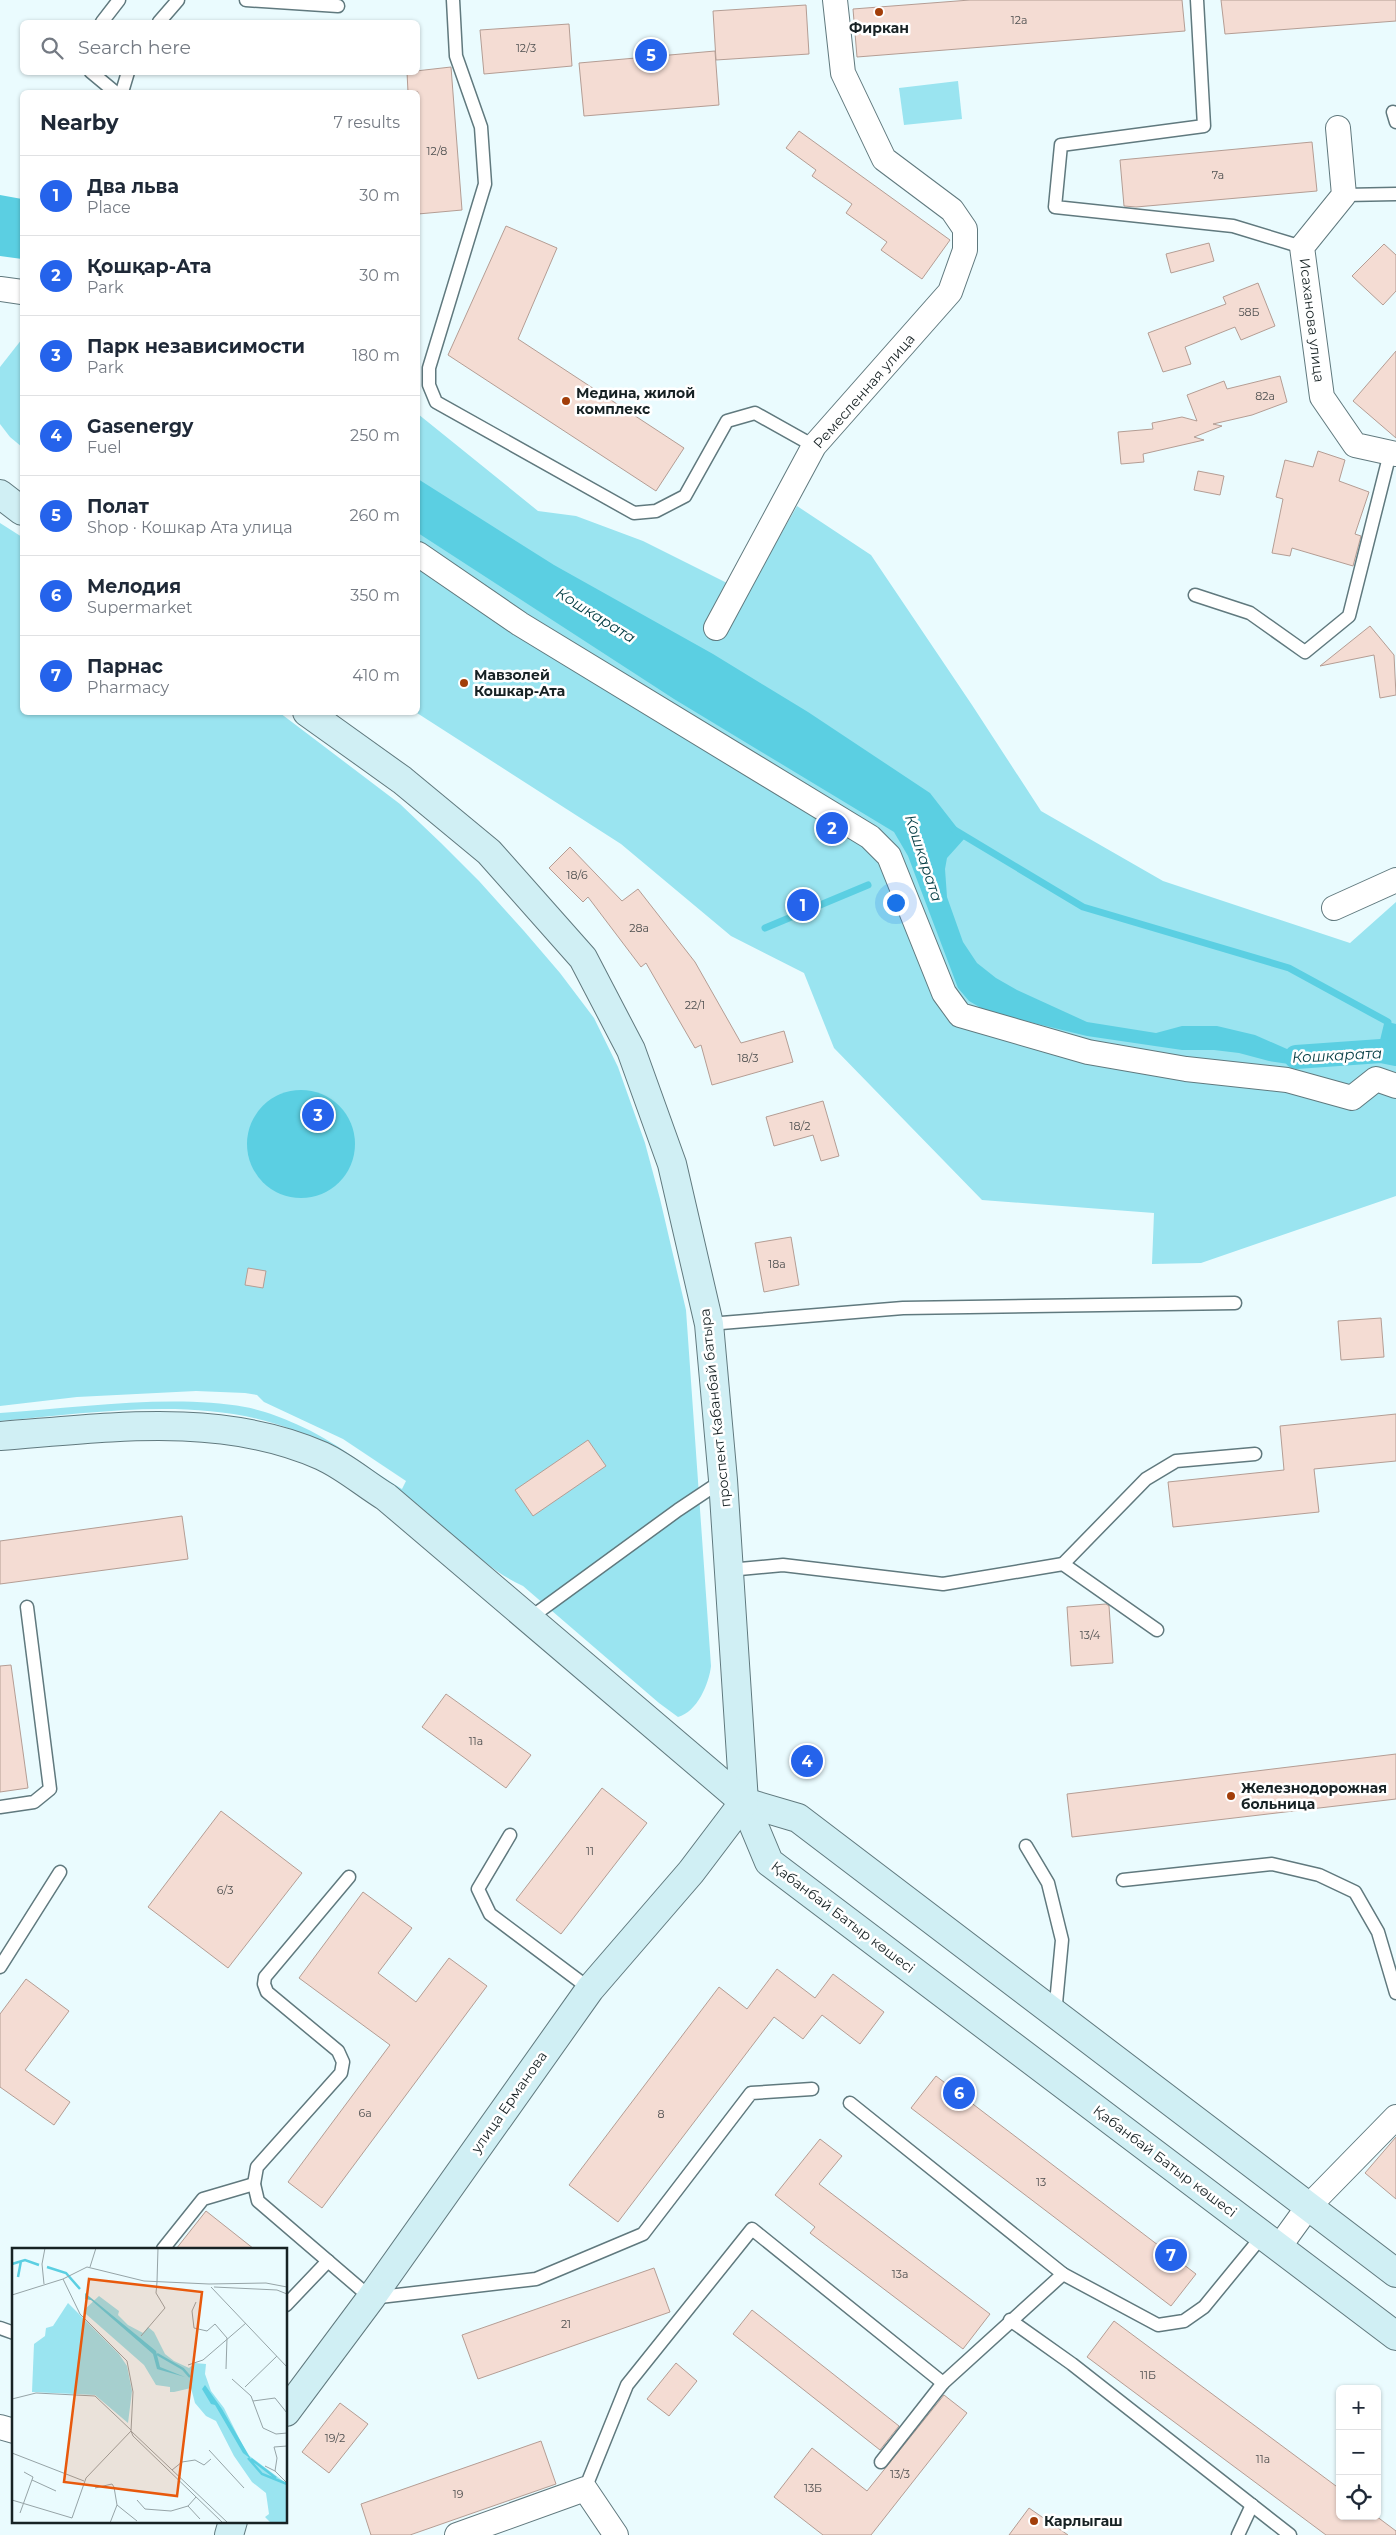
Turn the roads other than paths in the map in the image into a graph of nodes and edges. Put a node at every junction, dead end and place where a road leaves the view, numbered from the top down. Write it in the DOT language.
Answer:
graph roads {
  1 [pos="119,0"];
  2 [pos="178,0"];
  3 [pos="246,0"];
  4 [pos="453,0"];
  5 [pos="835,0"];
  6 [pos="1198,0"];
  7 [pos="338,6"];
  8 [pos="104,20"];
  9 [pos="161,20"];
  10 [pos="95,75"];
  11 [pos="127,75"];
  12 [pos="113,90"];
  13 [pos="123,90"];
  14 [pos="1338,128"];
  15 [pos="1396,194"];
  16 [pos="1344,195"];
  17 [pos="1302,247"];
  18 [pos="0,289"];
  19 [pos="20,292"];
  20 [pos="814,446"];
  21 [pos="1393,454"];
  22 [pos="0,494"];
  23 [pos="20,509"];
  24 [pos="420,555"];
  25 [pos="1195,596"];
  26 [pos="716,628"];
  27 [pos="311,715"];
  28 [pos="1396,880"];
  29 [pos="1334,908"];
  30 [pos="1396,1086"];
  31 [pos="1235,1303"];
  32 [pos="709,1324"];
  33 [pos="0,1436"];
  34 [pos="1255,1454"];
  35 [pos="723,1480"];
  36 [pos="1063,1564"];
  37 [pos="729,1570"];
  38 [pos="27,1607"];
  39 [pos="530,1618"];
  40 [pos="1157,1630"];
  41 [pos="744,1802"];
  42 [pos="0,1807"];
  43 [pos="510,1835"];
  44 [pos="1026,1846"];
  45 [pos="60,1872"];
  46 [pos="349,1877"];
  47 [pos="1123,1880"];
  48 [pos="0,1967"];
  49 [pos="590,1989"];
  50 [pos="1396,1994"];
  51 [pos="1055,2014"];
  52 [pos="812,2089"];
  53 [pos="850,2103"];
  54 [pos="1394,2113"];
  55 [pos="254,2184"];
  56 [pos="1308,2207"];
  57 [pos="1271,2241"];
  58 [pos="164,2248"];
  59 [pos="328,2261"];
  60 [pos="1396,2273"];
  61 [pos="1063,2274"];
  62 [pos="371,2298"];
  63 [pos="288,2303"];
  64 [pos="1010,2320"];
  65 [pos="0,2328"];
  66 [pos="12,2332"];
  67 [pos="1396,2336"];
  68 [pos="943,2383"];
  69 [pos="288,2409"];
  70 [pos="881,2462"];
  71 [pos="586,2489"];
  72 [pos="1252,2505"];
  73 [pos="233,2522"];
  74 [pos="229,2535"];
  75 [pos="457,2535"];
  76 [pos="616,2535"];
  77 [pos="1238,2535"];
  78 [pos="1290,2535"];
  1 -- 8 [label="lane"];
  2 -- 9 [label="lane"];
  3 -- 7 [label="lane"];
  4 -- 20 [label="lane"];
  5 -- 20 [label="street, Ремесленная улица"];
  6 -- 17 [label="lane"];
  10 -- 12 [label="lane"];
  11 -- 13 [label="lane"];
  14 -- 16 [label="street"];
  15 -- 16 [label="lane"];
  16 -- 17 [label="street, Исаханова улица"];
  17 -- 21 [label="street, Исаханова улица"];
  18 -- 19 [label="street"];
  20 -- 26 [label="street, Ремесленная улица"];
  21 -- 25 [label="lane"];
  22 -- 23 [label="main road"];
  24 -- 30 [label="street"];
  27 -- 32 [label="main road, проспект Кабанбай батыра"];
  28 -- 29 [label="street"];
  31 -- 32 [label="lane"];
  32 -- 35 [label="main road, проспект Кабанбай батыра"];
  33 -- 39 [label="main road"];
  34 -- 36 [label="lane"];
  35 -- 37 [label="main road, проспект Кабанбай батыра"];
  35 -- 39 [label="lane"];
  36 -- 37 [label="lane"];
  36 -- 40 [label="lane"];
  37 -- 41 [label="main road, проспект Кабанбай батыра"];
  38 -- 42 [label="lane"];
  39 -- 41 [label="main road"];
  41 -- 49 [label="main road, улица Ерманова"];
  41 -- 51 [label="main road"];
  41 -- 57 [label="main road, Қабанбай Батыр көшесі"];
  43 -- 49 [label="lane"];
  44 -- 51 [label="lane"];
  45 -- 48 [label="lane"];
  46 -- 55 [label="lane"];
  47 -- 50 [label="lane"];
  49 -- 62 [label="main road, улица Ерманова"];
  51 -- 56 [label="main road"];
  52 -- 62 [label="lane"];
  53 -- 61 [label="lane"];
  54 -- 56 [label="street"];
  55 -- 58 [label="lane"];
  55 -- 59 [label="lane"];
  56 -- 57 [label="street"];
  56 -- 60 [label="main road"];
  57 -- 61 [label="lane"];
  57 -- 67 [label="main road, Қабанбай Батыр көшесі"];
  59 -- 62 [label="lane"];
  59 -- 63 [label="lane"];
  61 -- 64 [label="lane"];
  62 -- 69 [label="main road, улица Ерманова"];
  64 -- 68 [label="lane"];
  64 -- 72 [label="lane"];
  65 -- 66 [label="lane"];
  68 -- 70 [label="lane"];
  68 -- 71 [label="lane"];
  71 -- 75 [label="street"];
  71 -- 76 [label="street"];
  72 -- 77 [label="lane"];
  72 -- 78 [label="lane"];
  73 -- 74 [label="main road"];
}
